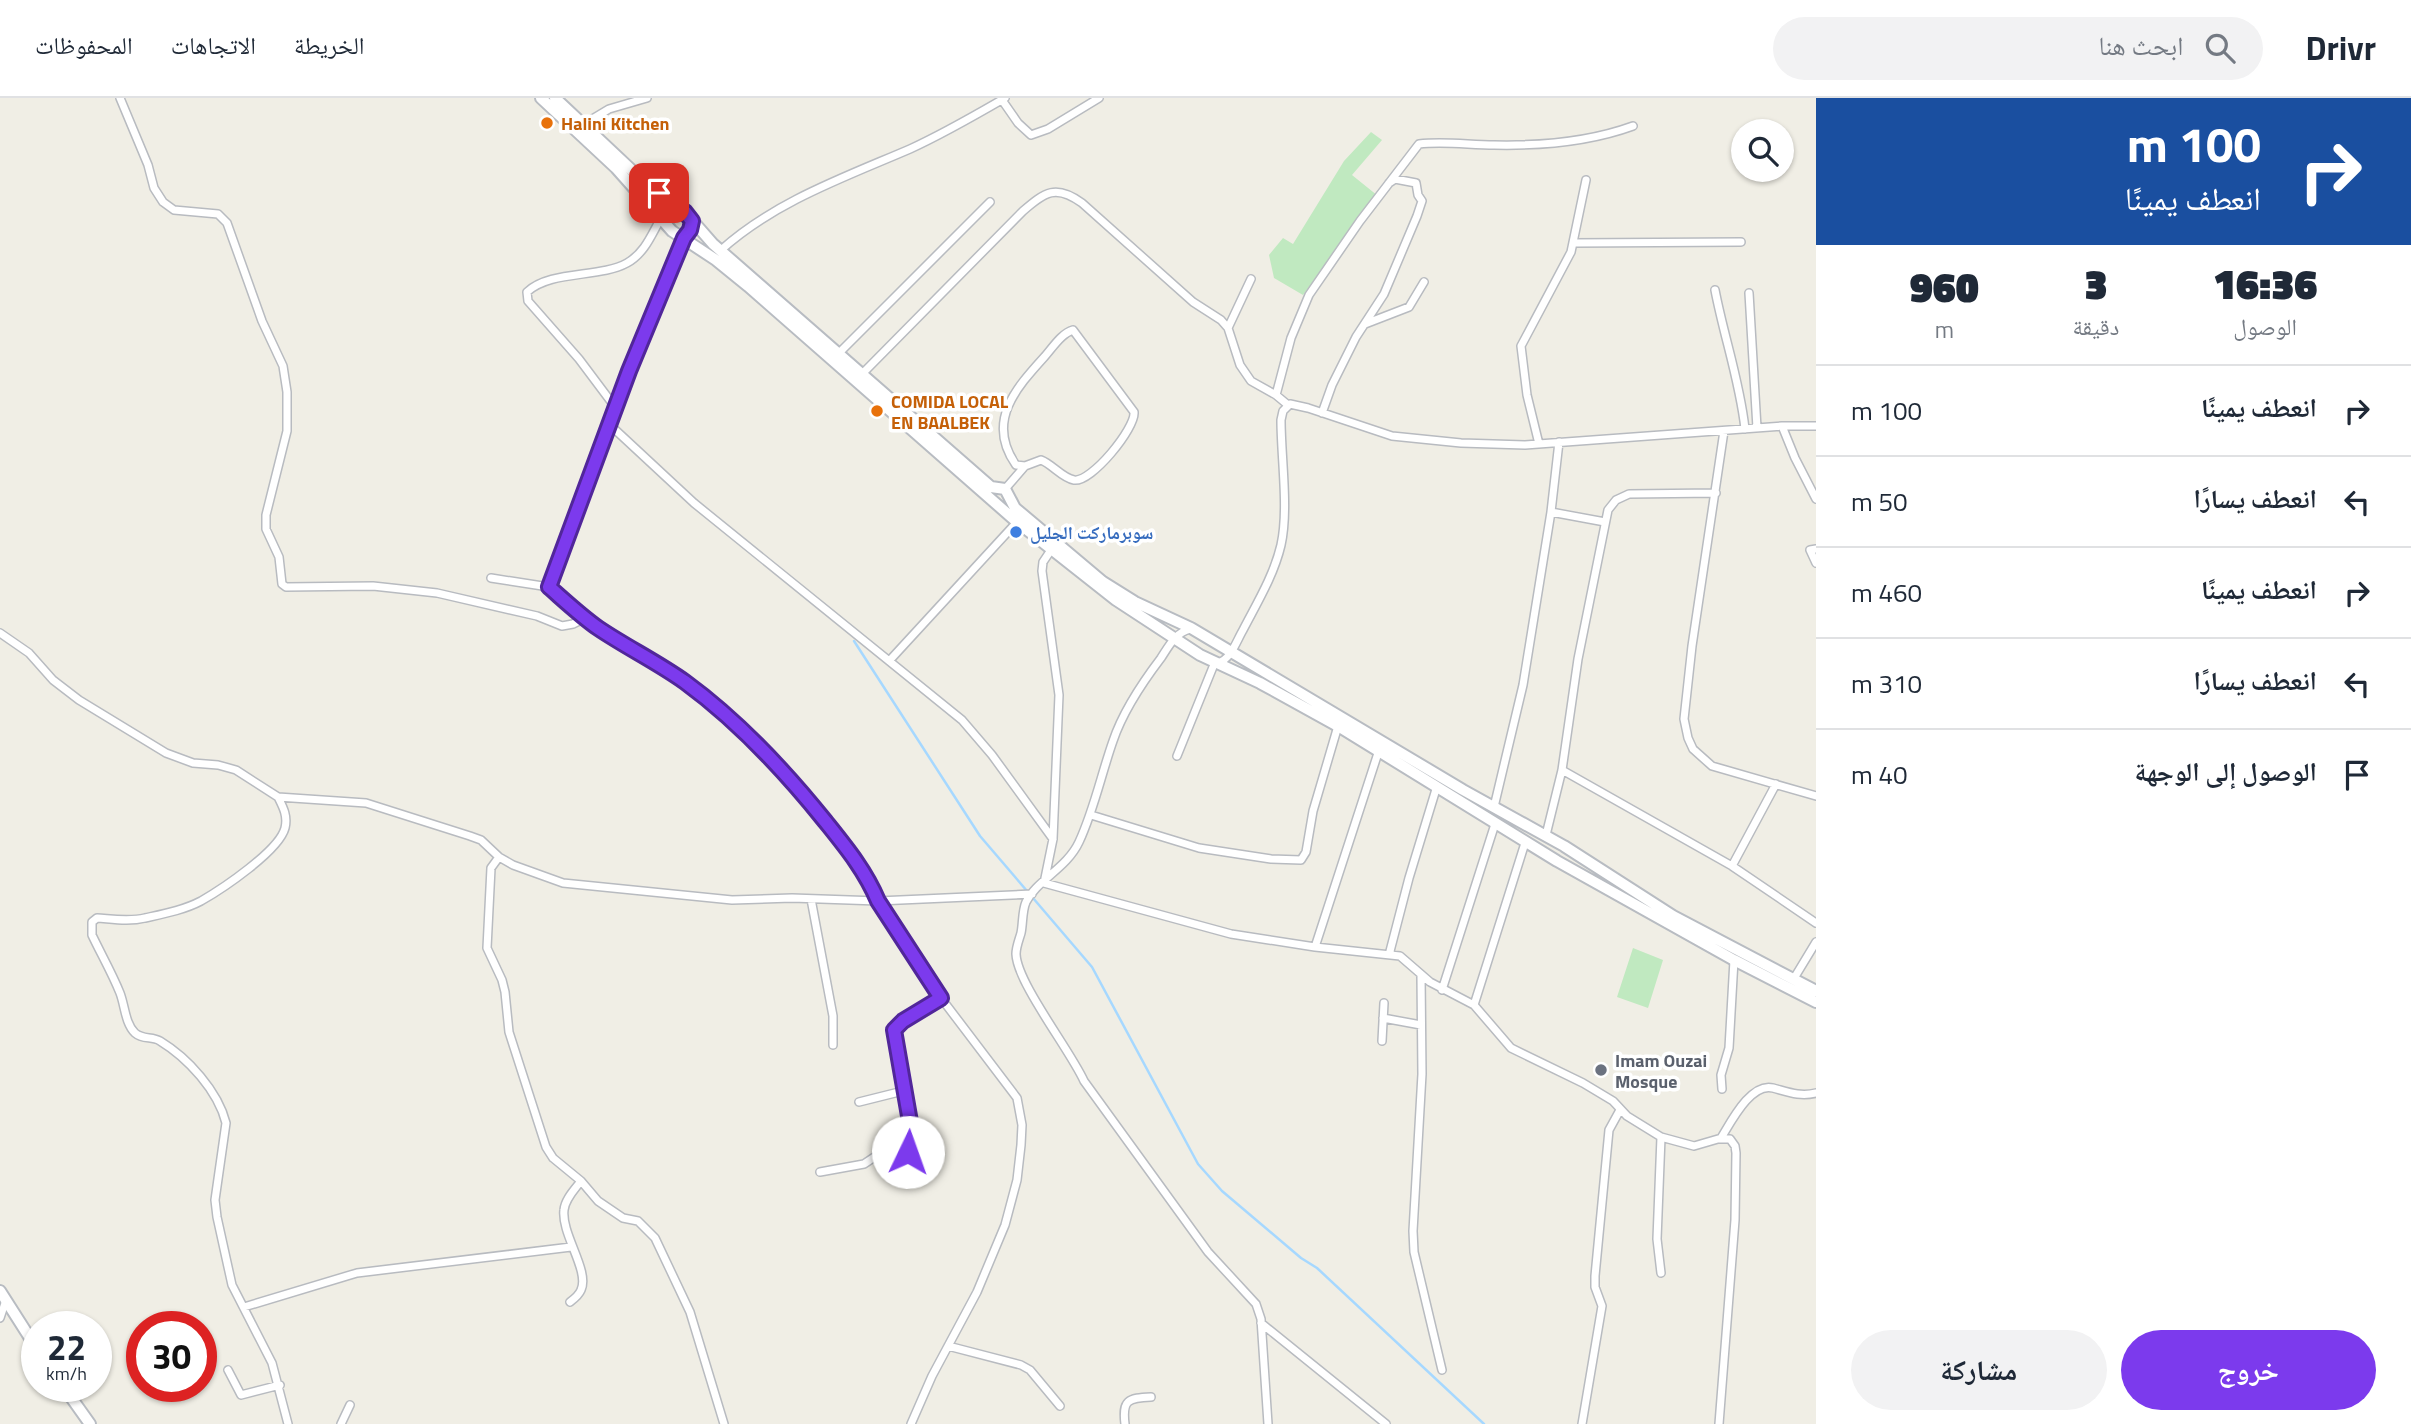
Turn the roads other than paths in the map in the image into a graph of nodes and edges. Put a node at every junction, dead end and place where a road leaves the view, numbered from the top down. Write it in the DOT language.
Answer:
graph roads {
  1 [pos="120,98"];
  2 [pos="541,98"];
  3 [pos="555,98"];
  4 [pos="647,98"];
  5 [pos="1099,98"];
  6 [pos="1003,99"];
  7 [pos="584,124"];
  8 [pos="1633,126"];
  9 [pos="1586,180"];
  10 [pos="1387,185"];
  11 [pos="990,202"];
  12 [pos="675,204"];
  13 [pos="660,219"];
  14 [pos="692,221"];
  15 [pos="684,238"];
  16 [pos="1741,242"];
  17 [pos="1574,243"];
  18 [pos="721,250"];
  19 [pos="1251,279"];
  20 [pos="1424,282"];
  21 [pos="1715,290"];
  22 [pos="1749,293"];
  23 [pos="1364,324"];
  24 [pos="1228,328"];
  25 [pos="839,353"];
  26 [pos="863,373"];
  27 [pos="1276,395"];
  28 [pos="1288,405"];
  29 [pos="615,407"];
  30 [pos="1322,413"];
  31 [pos="609,424"];
  32 [pos="1782,426"];
  33 [pos="1816,426"];
  34 [pos="1757,428"];
  35 [pos="1745,429"];
  36 [pos="1724,431"];
  37 [pos="1559,443"];
  38 [pos="1539,444"];
  39 [pos="1025,466"];
  40 [pos="1005,489"];
  41 [pos="1716,494"];
  42 [pos="1816,499"];
  43 [pos="1551,512"];
  44 [pos="1017,522"];
  45 [pos="1605,522"];
  46 [pos="1816,549"];
  47 [pos="1051,550"];
  48 [pos="1816,563"];
  49 [pos="491,578"];
  50 [pos="549,587"];
  51 [pos="585,618"];
  52 [pos="1191,628"];
  53 [pos="0,633"];
  54 [pos="1174,639"];
  55 [pos="1231,652"];
  56 [pos="890,660"];
  57 [pos="1216,663"];
  58 [pos="1338,726"];
  59 [pos="1379,750"];
  60 [pos="1177,756"];
  61 [pos="1562,770"];
  62 [pos="1776,785"];
  63 [pos="1437,786"];
  64 [pos="1816,796"];
  65 [pos="278,797"];
  66 [pos="1494,807"];
  67 [pos="1091,815"];
  68 [pos="1495,824"];
  69 [pos="1529,827"];
  70 [pos="1546,835"];
  71 [pos="1054,839"];
  72 [pos="1523,841"];
  73 [pos="1564,846"];
  74 [pos="499,857"];
  75 [pos="1556,861"];
  76 [pos="1732,866"];
  77 [pos="1044,883"];
  78 [pos="1032,894"];
  79 [pos="811,899"];
  80 [pos="878,901"];
  81 [pos="1816,923"];
  82 [pos="1816,942"];
  83 [pos="1315,947"];
  84 [pos="1389,955"];
  85 [pos="1734,960"];
  86 [pos="1421,975"];
  87 [pos="1793,980"];
  88 [pos="1442,990"];
  89 [pos="1816,991"];
  90 [pos="941,998"];
  91 [pos="1816,1002"];
  92 [pos="1384,1003"];
  93 [pos="1474,1005"];
  94 [pos="1383,1018"];
  95 [pos="1421,1025"];
  96 [pos="1382,1041"];
  97 [pos="833,1045"];
  98 [pos="1722,1089"];
  99 [pos="903,1091"];
  100 [pos="1816,1093"];
  101 [pos="859,1102"];
  102 [pos="1620,1110"];
  103 [pos="1661,1137"];
  104 [pos="1721,1138"];
  105 [pos="820,1172"];
  106 [pos="581,1181"];
  107 [pos="571,1247"];
  108 [pos="1661,1273"];
  109 [pos="3,1295"];
  110 [pos="570,1302"];
  111 [pos="244,1307"];
  112 [pos="0,1318"];
  113 [pos="1261,1323"];
  114 [pos="21,1324"];
  115 [pos="948,1346"];
  116 [pos="228,1370"];
  117 [pos="1442,1370"];
  118 [pos="280,1385"];
  119 [pos="1151,1397"];
  120 [pos="74,1402"];
  121 [pos="350,1405"];
  122 [pos="1060,1406"];
  123 [pos="90,1424"];
  124 [pos="288,1424"];
  125 [pos="341,1424"];
  126 [pos="724,1424"];
  127 [pos="911,1424"];
  128 [pos="1125,1424"];
  129 [pos="1268,1424"];
  130 [pos="1386,1424"];
  131 [pos="1582,1424"];
  132 [pos="1719,1424"];
  1 -- 51 [label="street"];
  2 -- 13 [label="main road"];
  3 -- 7 [label="main road"];
  4 -- 7 [label="street"];
  5 -- 6 [label="street"];
  6 -- 18 [label="street"];
  7 -- 12 [label="main road"];
  8 -- 10 [label="street"];
  9 -- 17 [label="street"];
  10 -- 23 [label="street"];
  10 -- 27 [label="street"];
  11 -- 25 [label="street"];
  12 -- 13 [label="street"];
  12 -- 14 [label="main road"];
  13 -- 15 [label="main road"];
  13 -- 29 [label="street"];
  14 -- 15 [label="street"];
  14 -- 18 [label="main road"];
  15 -- 29 [label="street"];
  15 -- 44 [label="main road"];
  16 -- 17 [label="street"];
  17 -- 38 [label="street"];
  18 -- 25 [label="main road"];
  19 -- 24 [label="street"];
  20 -- 23 [label="street"];
  21 -- 35 [label="street"];
  22 -- 34 [label="street"];
  23 -- 30 [label="street"];
  24 -- 26 [label="street"];
  24 -- 27 [label="street"];
  25 -- 26 [label="main road"];
  26 -- 40 [label="main road"];
  27 -- 28 [label="street"];
  28 -- 30 [label="street"];
  28 -- 55 [label="street"];
  29 -- 31 [label="street"];
  30 -- 38 [label="street"];
  31 -- 50 [label="street"];
  31 -- 56 [label="street"];
  32 -- 33 [label="street"];
  32 -- 34 [label="street"];
  32 -- 42 [label="street"];
  34 -- 35 [label="street"];
  35 -- 36 [label="street"];
  36 -- 37 [label="street"];
  36 -- 41 [label="street"];
  37 -- 38 [label="street"];
  37 -- 43 [label="street"];
  39 -- 39 [label="street"];
  39 -- 40 [label="street"];
  40 -- 52 [label="main road"];
  41 -- 45 [label="street"];
  41 -- 62 [label="street"];
  43 -- 45 [label="street"];
  43 -- 66 [label="street"];
  44 -- 47 [label="main road"];
  44 -- 56 [label="street"];
  45 -- 61 [label="street"];
  46 -- 48 [label="street"];
  47 -- 54 [label="main road"];
  47 -- 71 [label="street"];
  49 -- 50 [label="street"];
  50 -- 51 [label="street"];
  51 -- 80 [label="street"];
  52 -- 54 [label="street"];
  52 -- 55 [label="main road"];
  53 -- 65 [label="street"];
  54 -- 57 [label="main road"];
  54 -- 67 [label="street"];
  55 -- 57 [label="street"];
  55 -- 66 [label="main road"];
  56 -- 71 [label="street"];
  57 -- 58 [label="main road"];
  57 -- 60 [label="street"];
  58 -- 59 [label="main road"];
  58 -- 67 [label="street"];
  59 -- 63 [label="main road"];
  59 -- 83 [label="street"];
  61 -- 70 [label="street"];
  61 -- 76 [label="street"];
  62 -- 64 [label="street"];
  62 -- 76 [label="street"];
  63 -- 68 [label="main road"];
  63 -- 84 [label="street"];
  65 -- 74 [label="street"];
  65 -- 111 [label="street"];
  66 -- 69 [label="main road"];
  67 -- 77 [label="street"];
  68 -- 72 [label="main road"];
  68 -- 88 [label="street"];
  69 -- 70 [label="main road"];
  69 -- 72 [label="main road"];
  70 -- 73 [label="main road"];
  71 -- 77 [label="street"];
  72 -- 75 [label="main road"];
  72 -- 93 [label="street"];
  73 -- 75 [label="main road"];
  73 -- 87 [label="main road"];
  74 -- 79 [label="street"];
  74 -- 106 [label="street"];
  75 -- 85 [label="main road"];
  76 -- 81 [label="street"];
  77 -- 78 [label="street"];
  77 -- 83 [label="street"];
  78 -- 80 [label="street"];
  78 -- 113 [label="street"];
  79 -- 80 [label="street"];
  79 -- 97 [label="street"];
  80 -- 90 [label="street"];
  82 -- 87 [label="street"];
  83 -- 84 [label="street"];
  84 -- 86 [label="street"];
  85 -- 91 [label="main road"];
  85 -- 98 [label="street"];
  86 -- 88 [label="street"];
  86 -- 95 [label="street"];
  87 -- 89 [label="main road"];
  88 -- 93 [label="street"];
  90 -- 99 [label="street"];
  90 -- 115 [label="street"];
  92 -- 94 [label="street"];
  93 -- 102 [label="street"];
  94 -- 95 [label="street"];
  94 -- 96 [label="street"];
  95 -- 117 [label="street"];
  99 -- 101 [label="street"];
  99 -- 105 [label="street"];
  100 -- 104 [label="street"];
  102 -- 103 [label="street"];
  102 -- 131 [label="street"];
  103 -- 104 [label="street"];
  103 -- 108 [label="street"];
  104 -- 132 [label="street"];
  106 -- 107 [label="street"];
  106 -- 126 [label="street"];
  107 -- 110 [label="street"];
  107 -- 111 [label="street"];
  109 -- 112 [label="street"];
  109 -- 114 [label="main road"];
  111 -- 118 [label="street"];
  113 -- 129 [label="street"];
  113 -- 130 [label="street"];
  115 -- 122 [label="street"];
  115 -- 127 [label="street"];
  116 -- 118 [label="street"];
  118 -- 124 [label="street"];
  119 -- 128 [label="street"];
  120 -- 123 [label="main road"];
  121 -- 125 [label="street"];
}
